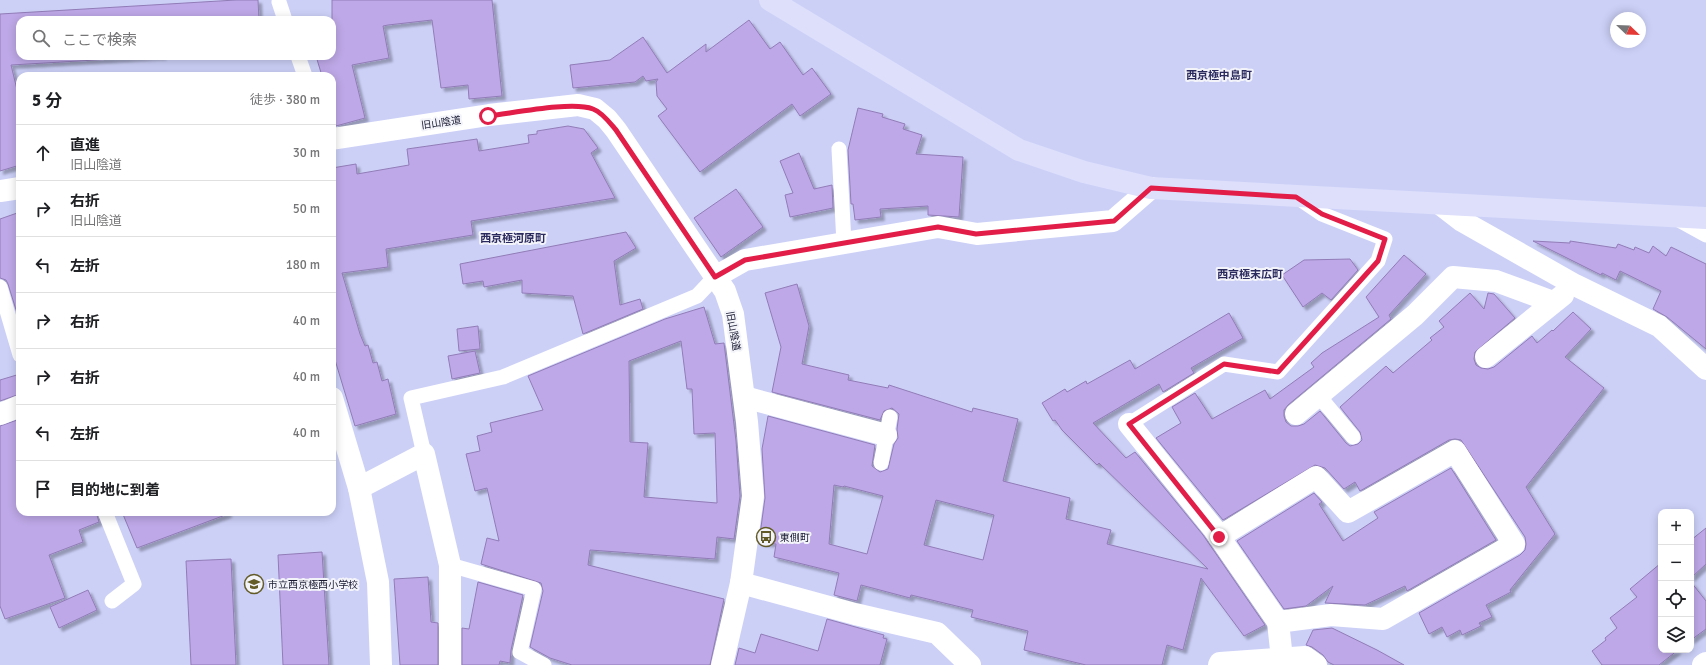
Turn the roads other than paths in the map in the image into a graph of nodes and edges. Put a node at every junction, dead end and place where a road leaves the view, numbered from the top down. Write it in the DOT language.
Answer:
graph roads {
  1 [pos="770,0"];
  2 [pos="279,2"];
  3 [pos="284,16"];
  4 [pos="299,60"];
  5 [pos="303,72"];
  6 [pos="336,137"];
  7 [pos="838,149"];
  8 [pos="1151,188"];
  9 [pos="16,189"];
  10 [pos="0,191"];
  11 [pos="1296,197"];
  12 [pos="1440,204"];
  13 [pos="1672,216"];
  14 [pos="1706,218"];
  15 [pos="1706,235"];
  16 [pos="844,243"];
  17 [pos="715,277"];
  18 [pos="1575,285"];
  19 [pos="0,287"];
  20 [pos="1553,302"];
  21 [pos="16,341"];
  22 [pos="1486,357"];
  23 [pos="1706,369"];
  24 [pos="1319,396"];
  25 [pos="744,397"];
  26 [pos="16,408"];
  27 [pos="336,411"];
  28 [pos="0,414"];
  29 [pos="1296,414"];
  30 [pos="1129,424"];
  31 [pos="888,426"];
  32 [pos="1352,437"];
  33 [pos="424,454"];
  34 [pos="881,463"];
  35 [pos="359,488"];
  36 [pos="107,516"];
  37 [pos="1219,537"];
  38 [pos="450,565"];
  39 [pos="741,583"];
  40 [pos="112,601"];
  41 [pos="1278,622"];
  42 [pos="1282,659"];
  43 [pos="1706,663"];
  44 [pos="381,665"];
  45 [pos="450,665"];
  46 [pos="544,665"];
  47 [pos="723,665"];
  48 [pos="970,665"];
  49 [pos="1219,665"];
  50 [pos="1316,665"];
  51 [pos="1704,665"];
  1 -- 8 [label="street"];
  2 -- 3 [label="lane"];
  4 -- 5 [label="lane"];
  6 -- 17 [label="street, 旧山陰道"];
  7 -- 16 [label="lane"];
  8 -- 11 [label="street"];
  8 -- 16 [label="street"];
  9 -- 10 [label="street"];
  11 -- 12 [label="street"];
  11 -- 30 [label="lane"];
  12 -- 13 [label="street"];
  12 -- 18 [label="street"];
  13 -- 14 [label="street"];
  13 -- 15 [label="lane"];
  16 -- 17 [label="street"];
  17 -- 25 [label="street, 旧山陰道"];
  17 -- 33 [label="lane"];
  18 -- 20 [label="street"];
  18 -- 23 [label="street"];
  19 -- 21 [label="lane"];
  20 -- 22 [label="street"];
  20 -- 24 [label="street"];
  24 -- 29 [label="street"];
  24 -- 32 [label="lane"];
  25 -- 31 [label="street"];
  25 -- 39 [label="street, 旧山陰道"];
  26 -- 28 [label="street"];
  27 -- 35 [label="street"];
  30 -- 37 [label="street"];
  31 -- 34 [label="lane"];
  33 -- 35 [label="street"];
  33 -- 38 [label="street"];
  35 -- 44 [label="street"];
  36 -- 40 [label="lane"];
  37 -- 41 [label="street"];
  37 -- 41 [label="street"];
  38 -- 45 [label="street"];
  38 -- 46 [label="lane"];
  39 -- 47 [label="street, 旧山陰道"];
  39 -- 48 [label="street"];
  41 -- 42 [label="street"];
  42 -- 49 [label="street"];
  42 -- 50 [label="street"];
  43 -- 51 [label="street"];
}
